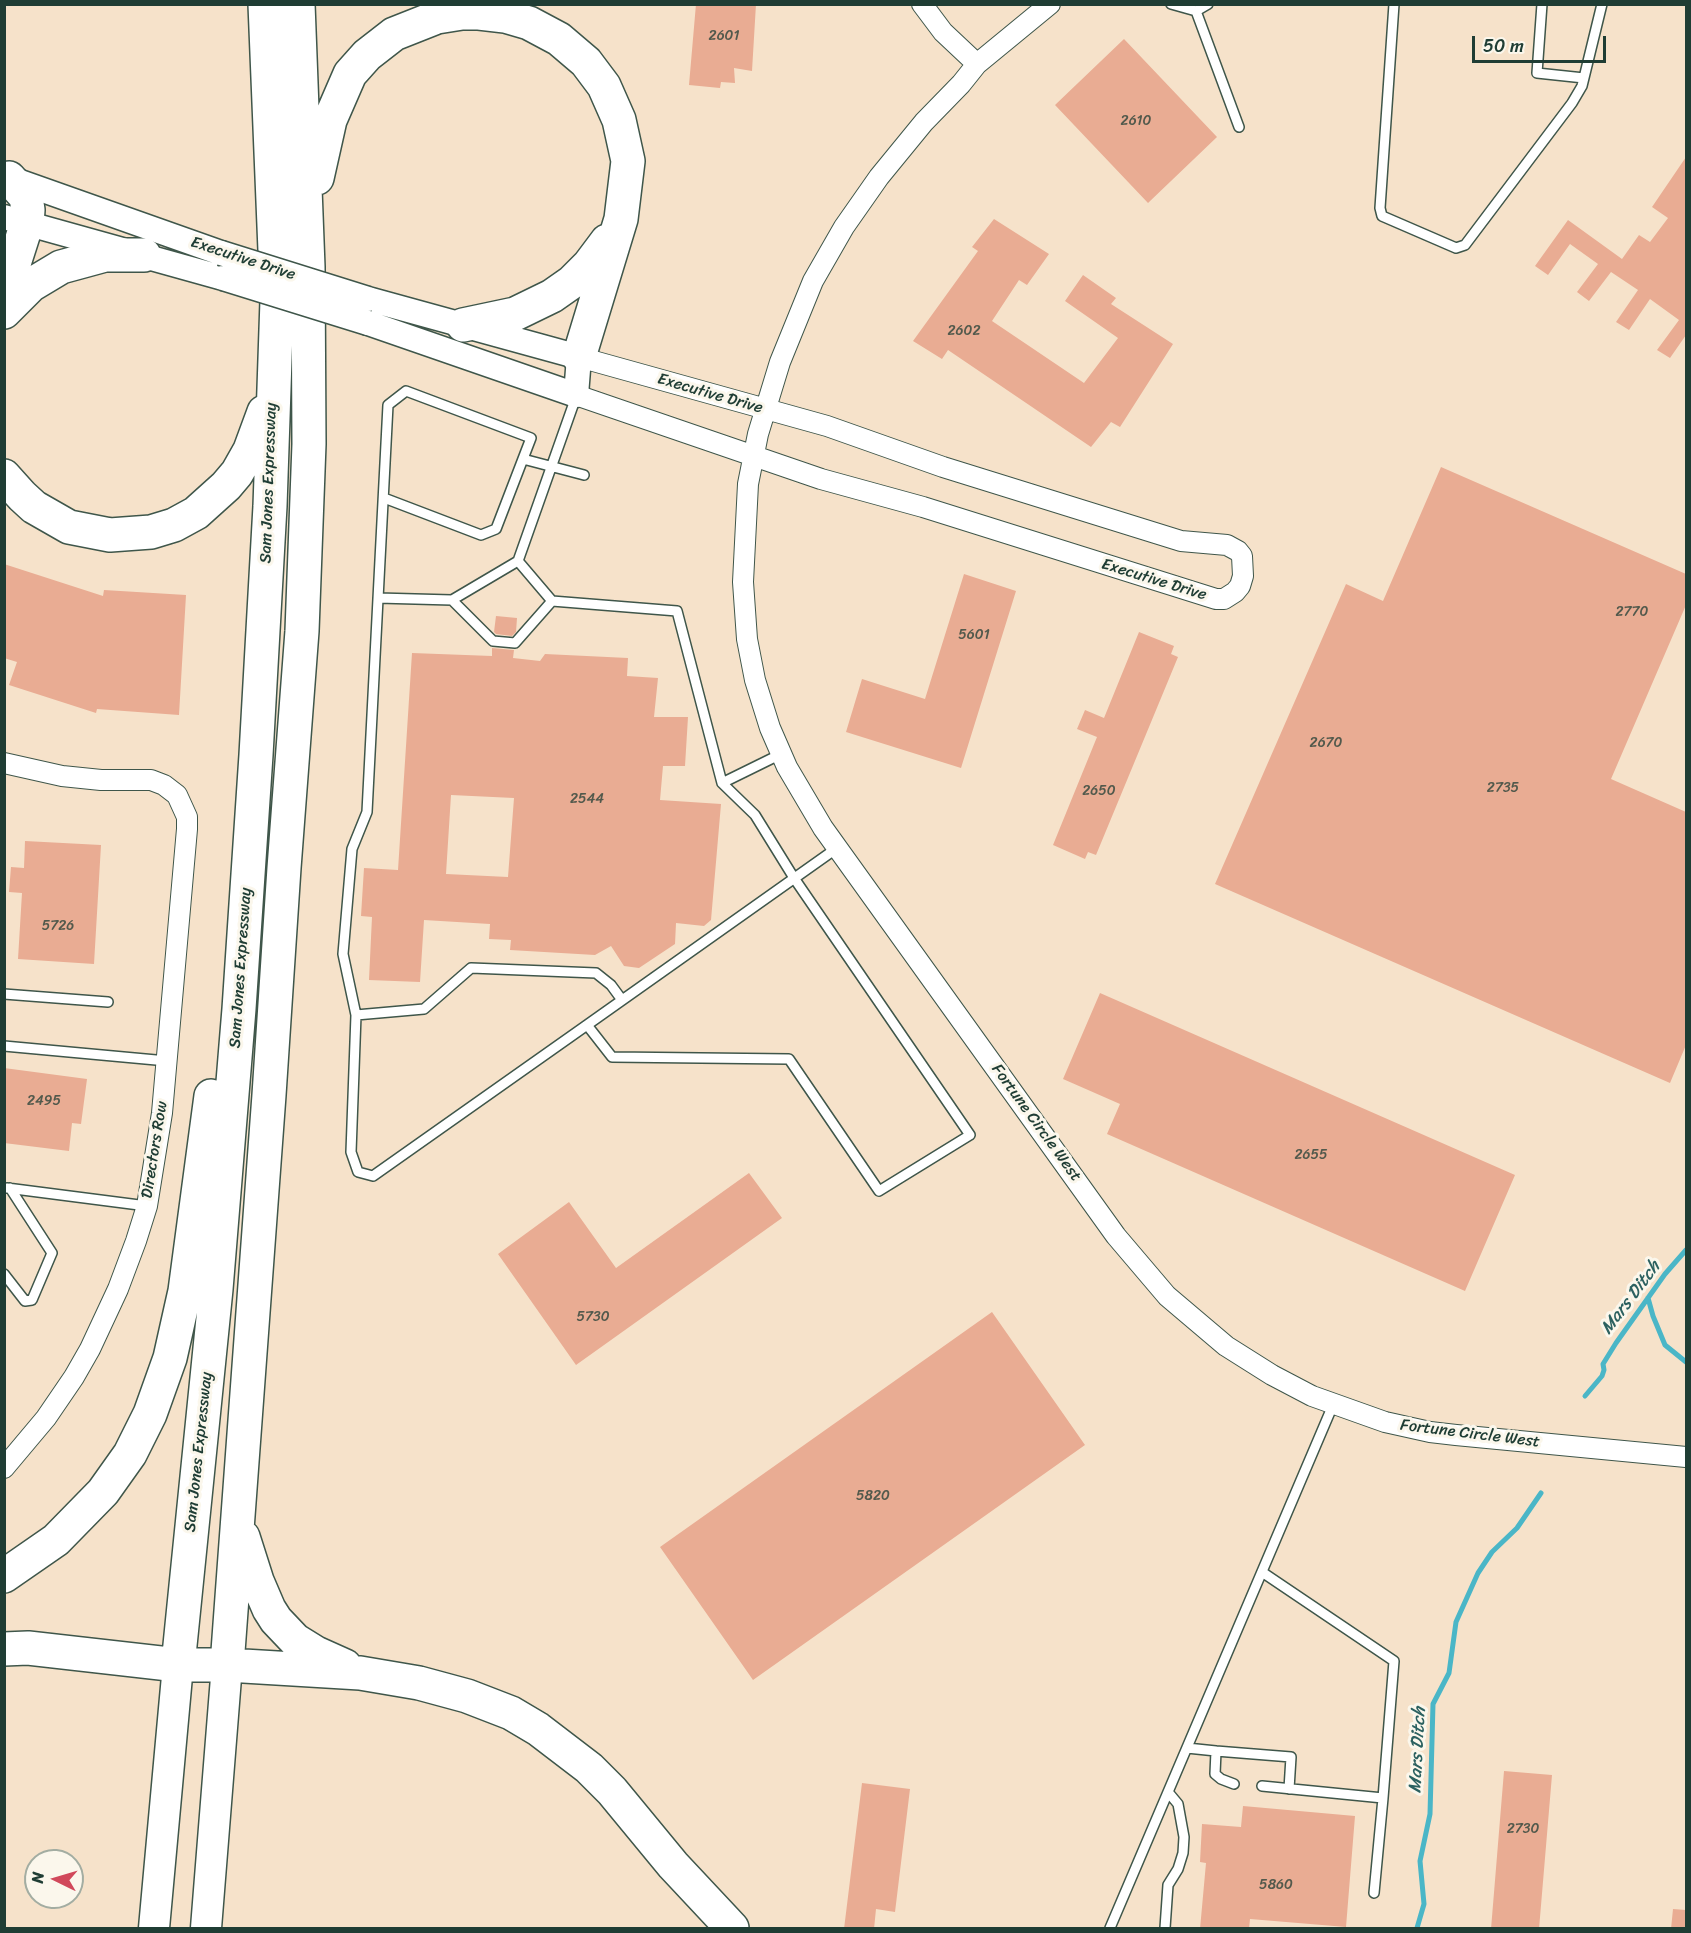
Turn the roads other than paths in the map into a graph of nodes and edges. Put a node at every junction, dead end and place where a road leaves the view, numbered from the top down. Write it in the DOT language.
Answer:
graph roads {
  1 [pos="265,4"];
  2 [pos="298,4"];
  3 [pos="922,4"];
  4 [pos="1050,4"];
  5 [pos="1171,4"];
  6 [pos="1208,4"];
  7 [pos="1394,4"];
  8 [pos="1542,4"];
  9 [pos="1602,4"];
  10 [pos="1196,11"];
  11 [pos="977,64"];
  12 [pos="1584,78"];
  13 [pos="1239,127"];
  14 [pos="7,177"];
  15 [pos="621,219"];
  16 [pos="16,220"];
  17 [pos="308,224"];
  18 [pos="144,255"];
  19 [pos="4,295"];
  20 [pos="4,312"];
  21 [pos="463,326"];
  22 [pos="579,357"];
  23 [pos="272,390"];
  24 [pos="576,395"];
  25 [pos="765,409"];
  26 [pos="752,455"];
  27 [pos="523,459"];
  28 [pos="551,466"];
  29 [pos="584,475"];
  30 [pos="4,476"];
  31 [pos="384,498"];
  32 [pos="518,561"];
  33 [pos="378,598"];
  34 [pos="452,600"];
  35 [pos="552,601"];
  36 [pos="781,754"];
  37 [pos="256,755"];
  38 [pos="4,763"];
  39 [pos="722,783"];
  40 [pos="837,848"];
  41 [pos="794,878"];
  42 [pos="4,994"];
  43 [pos="622,1000"];
  44 [pos="108,1002"];
  45 [pos="356,1015"];
  46 [pos="587,1024"];
  47 [pos="4,1046"];
  48 [pos="167,1061"];
  49 [pos="7,1188"];
  50 [pos="147,1206"];
  51 [pos="4,1274"];
  52 [pos="1333,1405"];
  53 [pos="1686,1457"];
  54 [pos="4,1468"];
  55 [pos="237,1517"];
  56 [pos="1262,1572"];
  57 [pos="4,1576"];
  58 [pos="4,1649"];
  59 [pos="178,1665"];
  60 [pos="227,1665"];
  61 [pos="360,1673"];
  62 [pos="1186,1748"];
  63 [pos="1216,1751"];
  64 [pos="1234,1784"];
  65 [pos="1262,1786"];
  66 [pos="1288,1789"];
  67 [pos="1168,1792"];
  68 [pos="1383,1798"];
  69 [pos="1374,1893"];
  70 [pos="154,1929"];
  71 [pos="206,1929"];
  72 [pos="732,1929"];
  73 [pos="1110,1929"];
  74 [pos="1165,1929"];
  1 -- 23 [label="highway, Sam Jones Expressway"];
  2 -- 17 [label="highway"];
  3 -- 11 [label="street"];
  4 -- 11 [label="street, Fortune Circle West"];
  5 -- 10 [label="lane"];
  6 -- 10 [label="lane"];
  7 -- 12 [label="lane"];
  8 -- 12 [label="lane"];
  9 -- 12 [label="lane"];
  10 -- 13 [label="lane"];
  11 -- 25 [label="street, Fortune Circle West"];
  14 -- 16 [label="highway"];
  14 -- 21 [label="street, Executive Drive, bridge"];
  15 -- 17 [label="highway"];
  15 -- 21 [label="highway"];
  15 -- 22 [label="highway"];
  16 -- 18 [label="street, Executive Drive"];
  16 -- 19 [label="highway"];
  17 -- 55 [label="highway"];
  18 -- 20 [label="highway"];
  18 -- 24 [label="street, Executive Drive, bridge"];
  21 -- 22 [label="street, Executive Drive"];
  22 -- 24 [label="street"];
  22 -- 25 [label="street, Executive Drive"];
  23 -- 30 [label="highway"];
  23 -- 37 [label="highway, Sam Jones Expressway"];
  24 -- 26 [label="street, Executive Drive"];
  24 -- 28 [label="lane"];
  25 -- 26 [label="street, Fortune Circle West"];
  25 -- 26 [label="street, Executive Drive"];
  26 -- 36 [label="street, Fortune Circle West"];
  27 -- 28 [label="lane"];
  27 -- 31 [label="lane"];
  27 -- 31 [label="lane"];
  28 -- 29 [label="lane"];
  28 -- 32 [label="lane"];
  31 -- 33 [label="lane"];
  32 -- 34 [label="lane"];
  32 -- 35 [label="lane"];
  33 -- 34 [label="lane"];
  33 -- 45 [label="lane"];
  34 -- 35 [label="lane"];
  35 -- 39 [label="lane"];
  36 -- 39 [label="lane"];
  36 -- 40 [label="street, Fortune Circle West"];
  37 -- 57 [label="highway"];
  37 -- 59 [label="highway, Sam Jones Expressway"];
  38 -- 48 [label="street, Directors Row"];
  39 -- 41 [label="lane"];
  40 -- 41 [label="lane"];
  40 -- 52 [label="street, Fortune Circle West"];
  41 -- 43 [label="lane"];
  41 -- 46 [label="lane"];
  42 -- 44 [label="lane"];
  43 -- 45 [label="lane"];
  43 -- 46 [label="lane"];
  45 -- 46 [label="lane"];
  47 -- 48 [label="lane"];
  48 -- 50 [label="street, Directors Row"];
  49 -- 50 [label="lane"];
  49 -- 51 [label="lane"];
  50 -- 54 [label="street, Directors Row"];
  52 -- 53 [label="street, Fortune Circle West"];
  52 -- 56 [label="lane"];
  55 -- 60 [label="highway"];
  55 -- 61 [label="highway"];
  56 -- 62 [label="lane"];
  56 -- 68 [label="lane"];
  58 -- 59 [label="highway"];
  59 -- 60 [label="highway"];
  59 -- 70 [label="main road, Sam Jones Expressway"];
  60 -- 61 [label="highway"];
  60 -- 71 [label="main road"];
  61 -- 72 [label="highway"];
  62 -- 63 [label="lane"];
  62 -- 67 [label="lane"];
  63 -- 64 [label="lane"];
  63 -- 66 [label="lane"];
  65 -- 66 [label="lane"];
  66 -- 68 [label="lane"];
  67 -- 73 [label="lane"];
  67 -- 74 [label="lane"];
  68 -- 69 [label="lane"];
}
